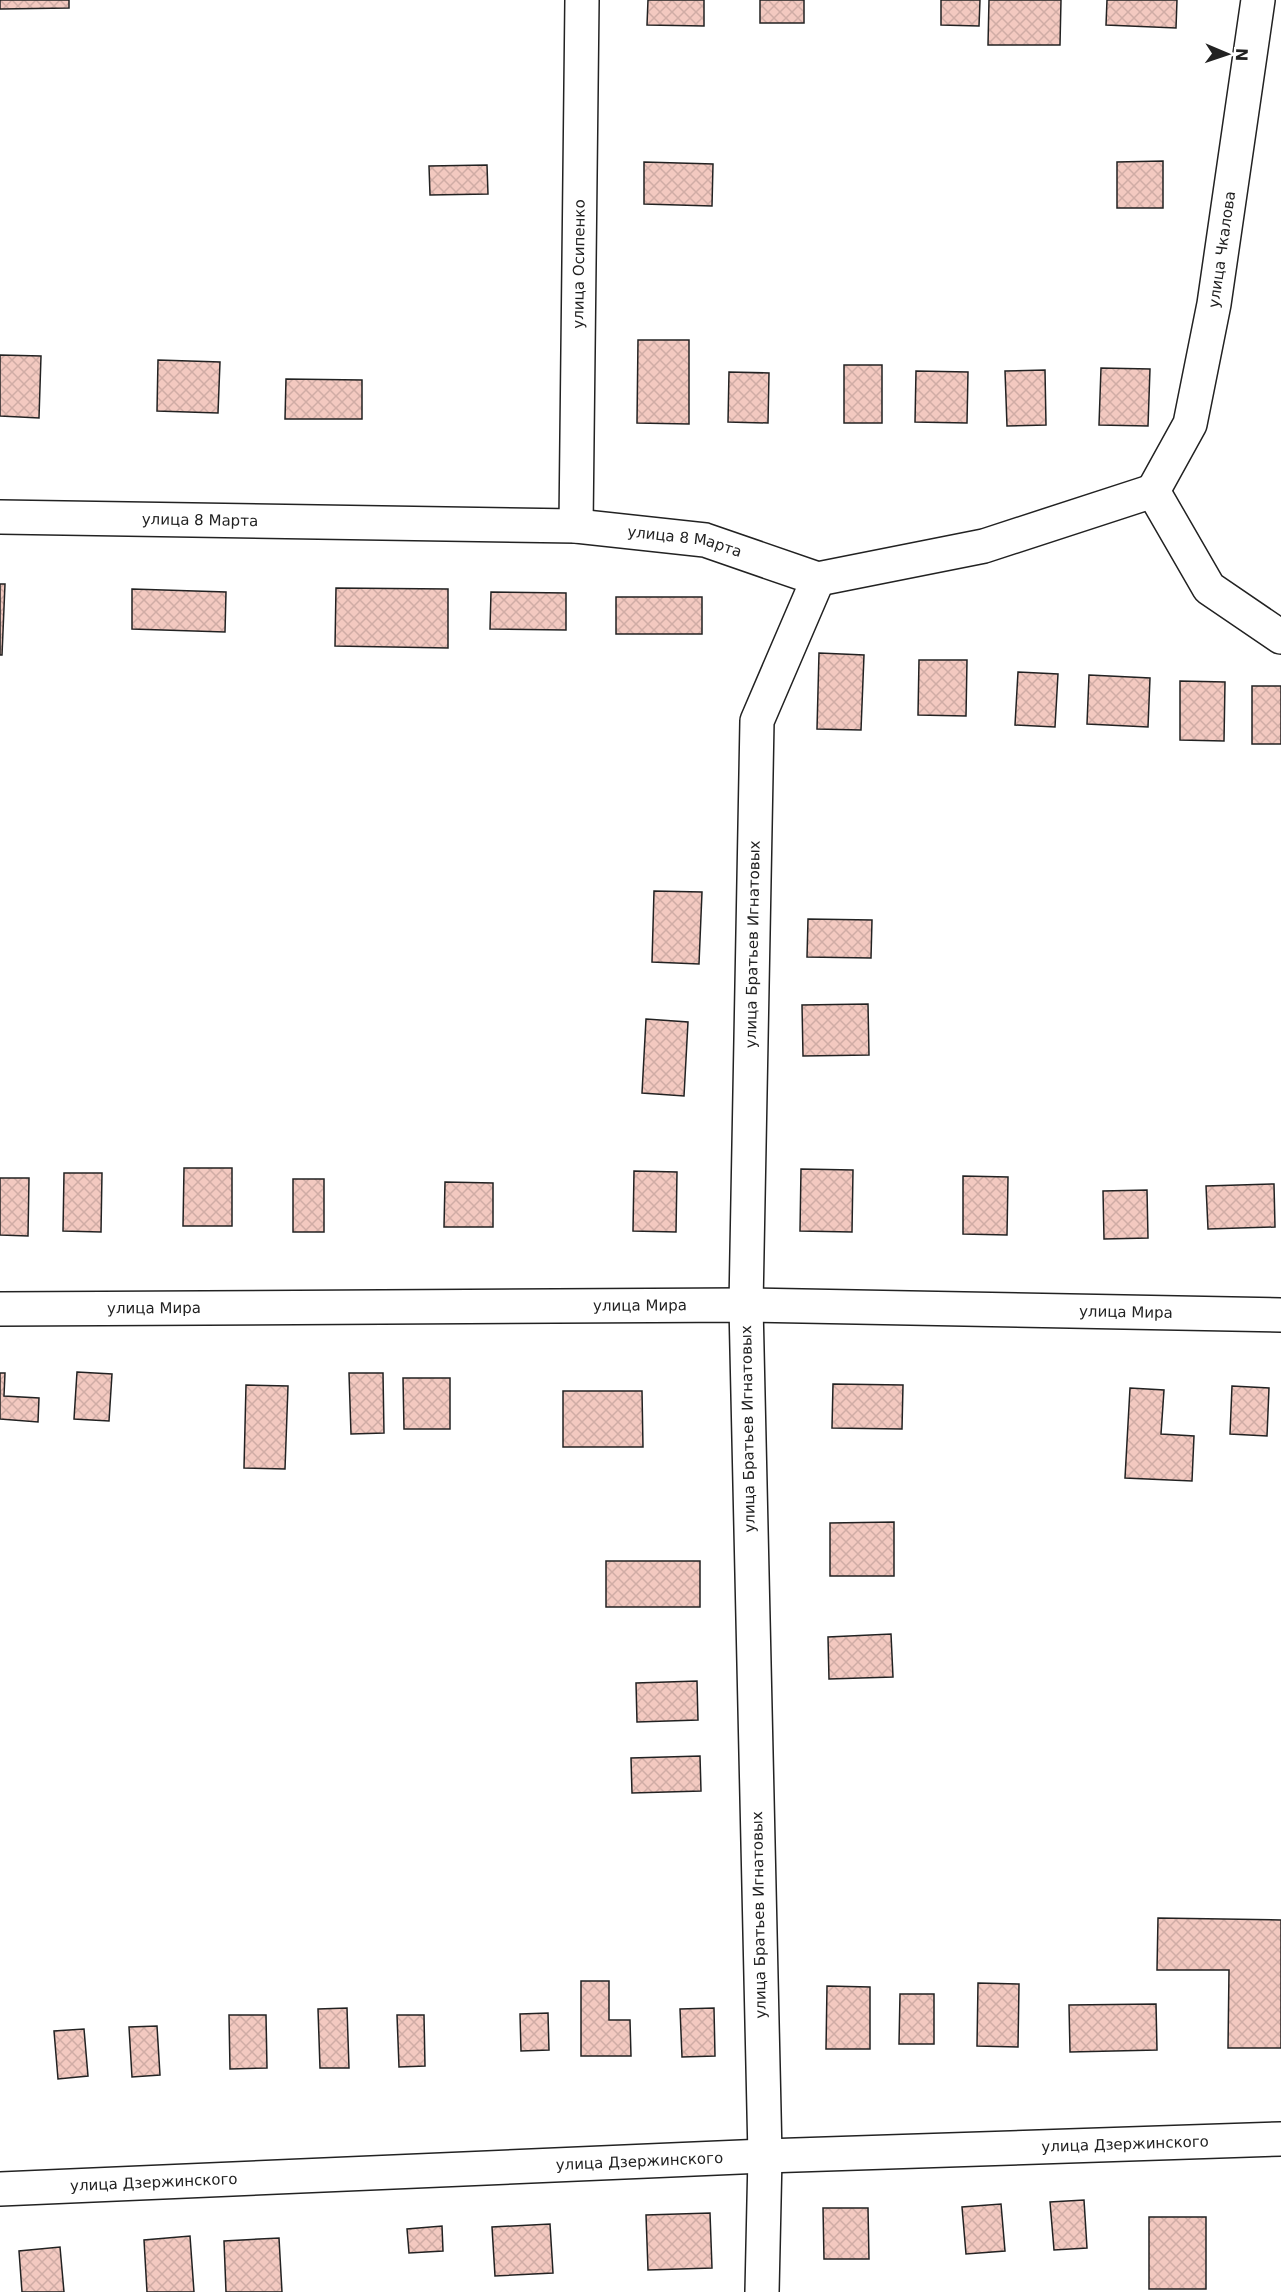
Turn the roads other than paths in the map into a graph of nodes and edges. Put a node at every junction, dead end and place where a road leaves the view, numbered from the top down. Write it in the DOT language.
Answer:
graph roads {
  1 [pos="582,0"];
  2 [pos="1258,0"];
  3 [pos="1153,491"];
  4 [pos="0,517"];
  5 [pos="576,526"];
  6 [pos="818,579"];
  7 [pos="1281,636"];
  8 [pos="746,1305"];
  9 [pos="0,1309"];
  10 [pos="1281,1315"];
  11 [pos="1281,2139"];
  12 [pos="765,2156"];
  13 [pos="0,2189"];
  14 [pos="762,2292"];
  1 -- 5 [label="street, улица Осипенко"];
  2 -- 3 [label="street, улица Чкалова"];
  3 -- 6 [label="street"];
  3 -- 7 [label="street"];
  4 -- 5 [label="street, улица 8 Марта"];
  5 -- 6 [label="street, улица 8 Марта"];
  6 -- 8 [label="street, улица Братьев Игнатовых"];
  8 -- 9 [label="street, улица Мира"];
  8 -- 10 [label="street, улица Мира"];
  8 -- 12 [label="street, улица Братьев Игнатовых"];
  11 -- 12 [label="street, улица Дзержинского"];
  12 -- 13 [label="street, улица Дзержинского"];
  12 -- 14 [label="street, улица Братьев Игнатовых"];
}
